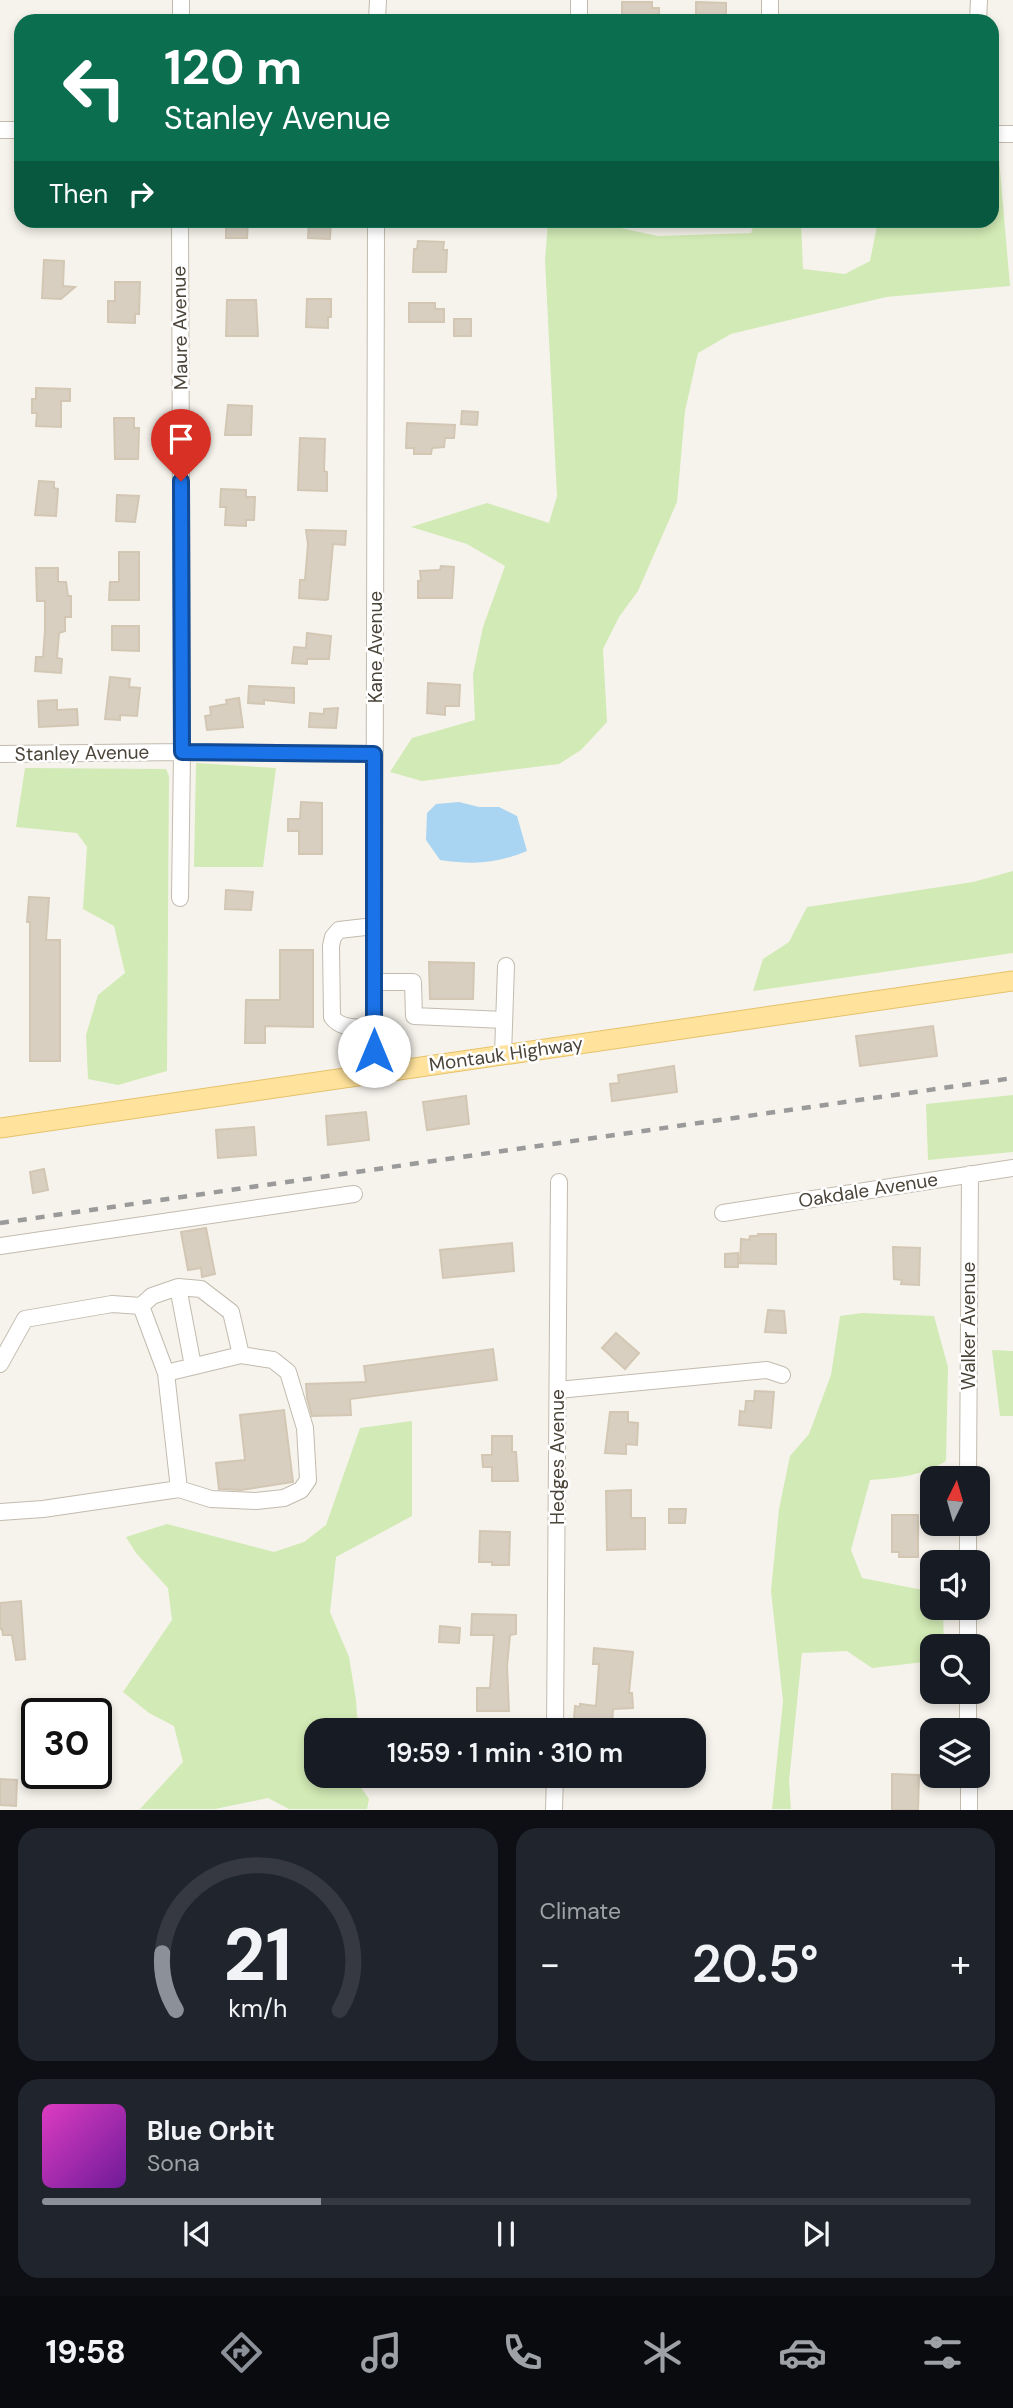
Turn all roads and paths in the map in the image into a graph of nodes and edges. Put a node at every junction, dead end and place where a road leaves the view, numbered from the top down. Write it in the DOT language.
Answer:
graph roads {
  1 [pos="180,228"];
  2 [pos="376,228"];
  3 [pos="182,752"];
  4 [pos="0,754"];
  5 [pos="374,754"];
  6 [pos="180,898"];
  7 [pos="374,926"];
  8 [pos="506,966"];
  9 [pos="1013,981"];
  10 [pos="374,982"];
  11 [pos="504,1020"];
  12 [pos="374,1028"];
  13 [pos="503,1055"];
  14 [pos="374,1073"];
  15 [pos="0,1128"];
  16 [pos="1013,1168"];
  17 [pos="970,1174"];
  18 [pos="559,1182"];
  19 [pos="354,1194"];
  20 [pos="723,1213"];
  21 [pos="0,1246"];
  22 [pos="178,1287"];
  23 [pos="141,1306"];
  24 [pos="241,1355"];
  25 [pos="0,1364"];
  26 [pos="193,1366"];
  27 [pos="166,1373"];
  28 [pos="782,1375"];
  29 [pos="558,1390"];
  30 [pos="968,1466"];
  31 [pos="179,1489"];
  32 [pos="0,1511"];
  33 [pos="555,1718"];
  34 [pos="555,1788"];
  35 [pos="969,1788"];
  36 [pos="554,1810"];
  37 [pos="969,1810"];
  1 -- 3 [label="street, Maure Avenue"];
  2 -- 5 [label="street, Kane Avenue"];
  3 -- 4 [label="street, Stanley Avenue"];
  3 -- 5 [label="street, Stanley Avenue"];
  3 -- 6 [label="street, Maure Avenue"];
  5 -- 7 [label="street, Kane Avenue"];
  7 -- 10 [label="street, Kane Avenue"];
  7 -- 12 [label="street"];
  8 -- 11 [label="street"];
  9 -- 13 [label="main road, Montauk Highway"];
  10 -- 11 [label="street"];
  10 -- 12 [label="street, Kane Avenue"];
  11 -- 13 [label="street"];
  12 -- 14 [label="street, Kane Avenue"];
  13 -- 14 [label="main road, Montauk Highway"];
  14 -- 15 [label="main road, Montauk Highway"];
  16 -- 17 [label="street, Oakdale Avenue"];
  17 -- 20 [label="street, Oakdale Avenue"];
  17 -- 30 [label="street, Walker Avenue"];
  18 -- 29 [label="street, Hedges Avenue"];
  19 -- 21 [label="street"];
  22 -- 23 [label="street"];
  22 -- 24 [label="street"];
  22 -- 26 [label="street"];
  23 -- 25 [label="street"];
  23 -- 27 [label="street"];
  24 -- 26 [label="street"];
  24 -- 31 [label="street"];
  26 -- 27 [label="street"];
  27 -- 31 [label="street"];
  28 -- 29 [label="street"];
  29 -- 33 [label="street, Hedges Avenue"];
  31 -- 32 [label="street"];
  34 -- 36 [label="street"];
  35 -- 37 [label="street"];
}
